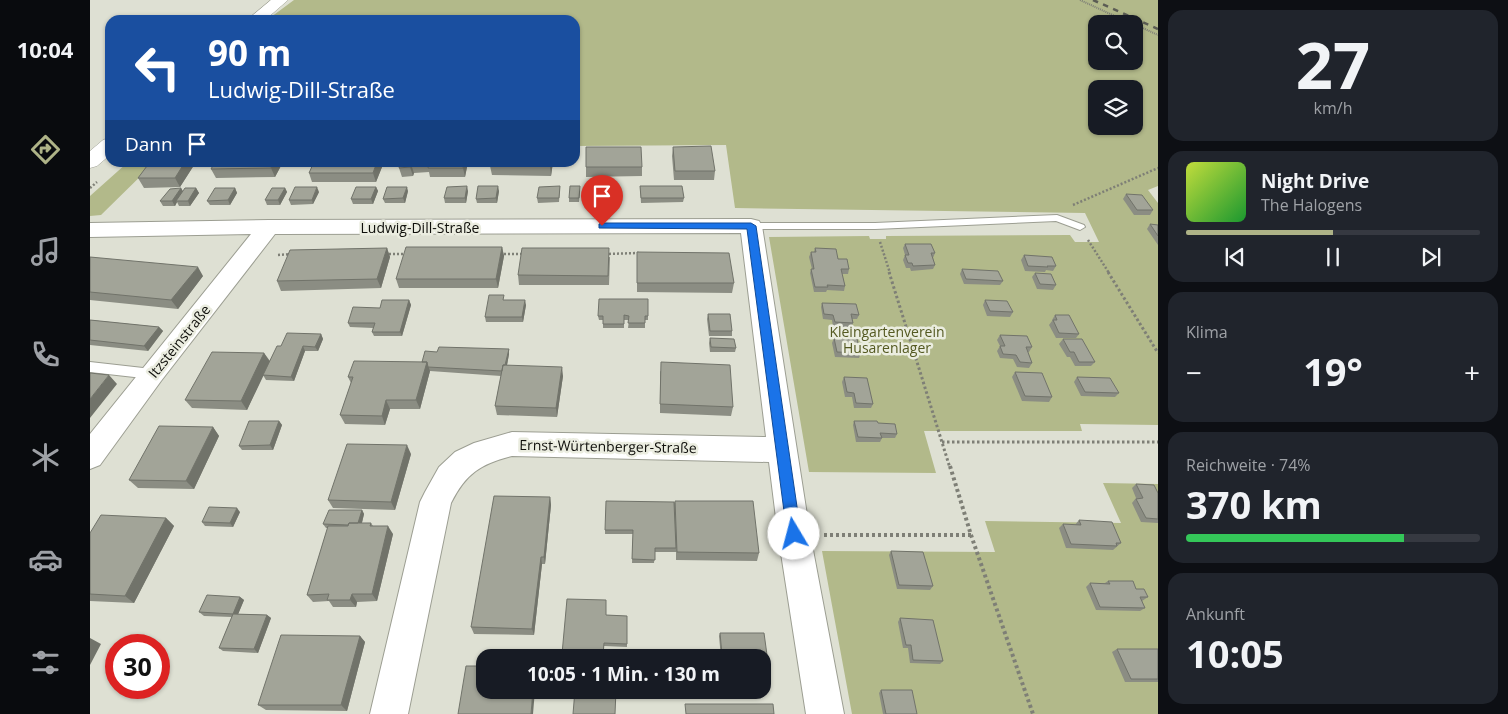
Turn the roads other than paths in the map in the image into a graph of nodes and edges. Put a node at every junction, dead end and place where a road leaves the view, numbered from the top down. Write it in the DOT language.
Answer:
graph roads {
  1 [pos="280,0"];
  2 [pos="261,15"];
  3 [pos="751,226"];
  4 [pos="1080,227"];
  5 [pos="269,228"];
  6 [pos="90,230"];
  7 [pos="90,367"];
  8 [pos="152,374"];
  9 [pos="782,450"];
  10 [pos="90,456"];
  11 [pos="389,714"];
  12 [pos="825,714"];
  1 -- 2 [label="main road"];
  3 -- 4 [label="lane"];
  3 -- 5 [label="street, Ludwig-Dill-Straße"];
  3 -- 9 [label="street"];
  5 -- 6 [label="street, Ludwig-Dill-Straße"];
  5 -- 8 [label="street, Itzsteinstraße"];
  7 -- 8 [label="lane"];
  8 -- 10 [label="street, Itzsteinstraße"];
  9 -- 11 [label="street, Ernst-Würtenberger-Straße"];
  9 -- 12 [label="street"];
}
